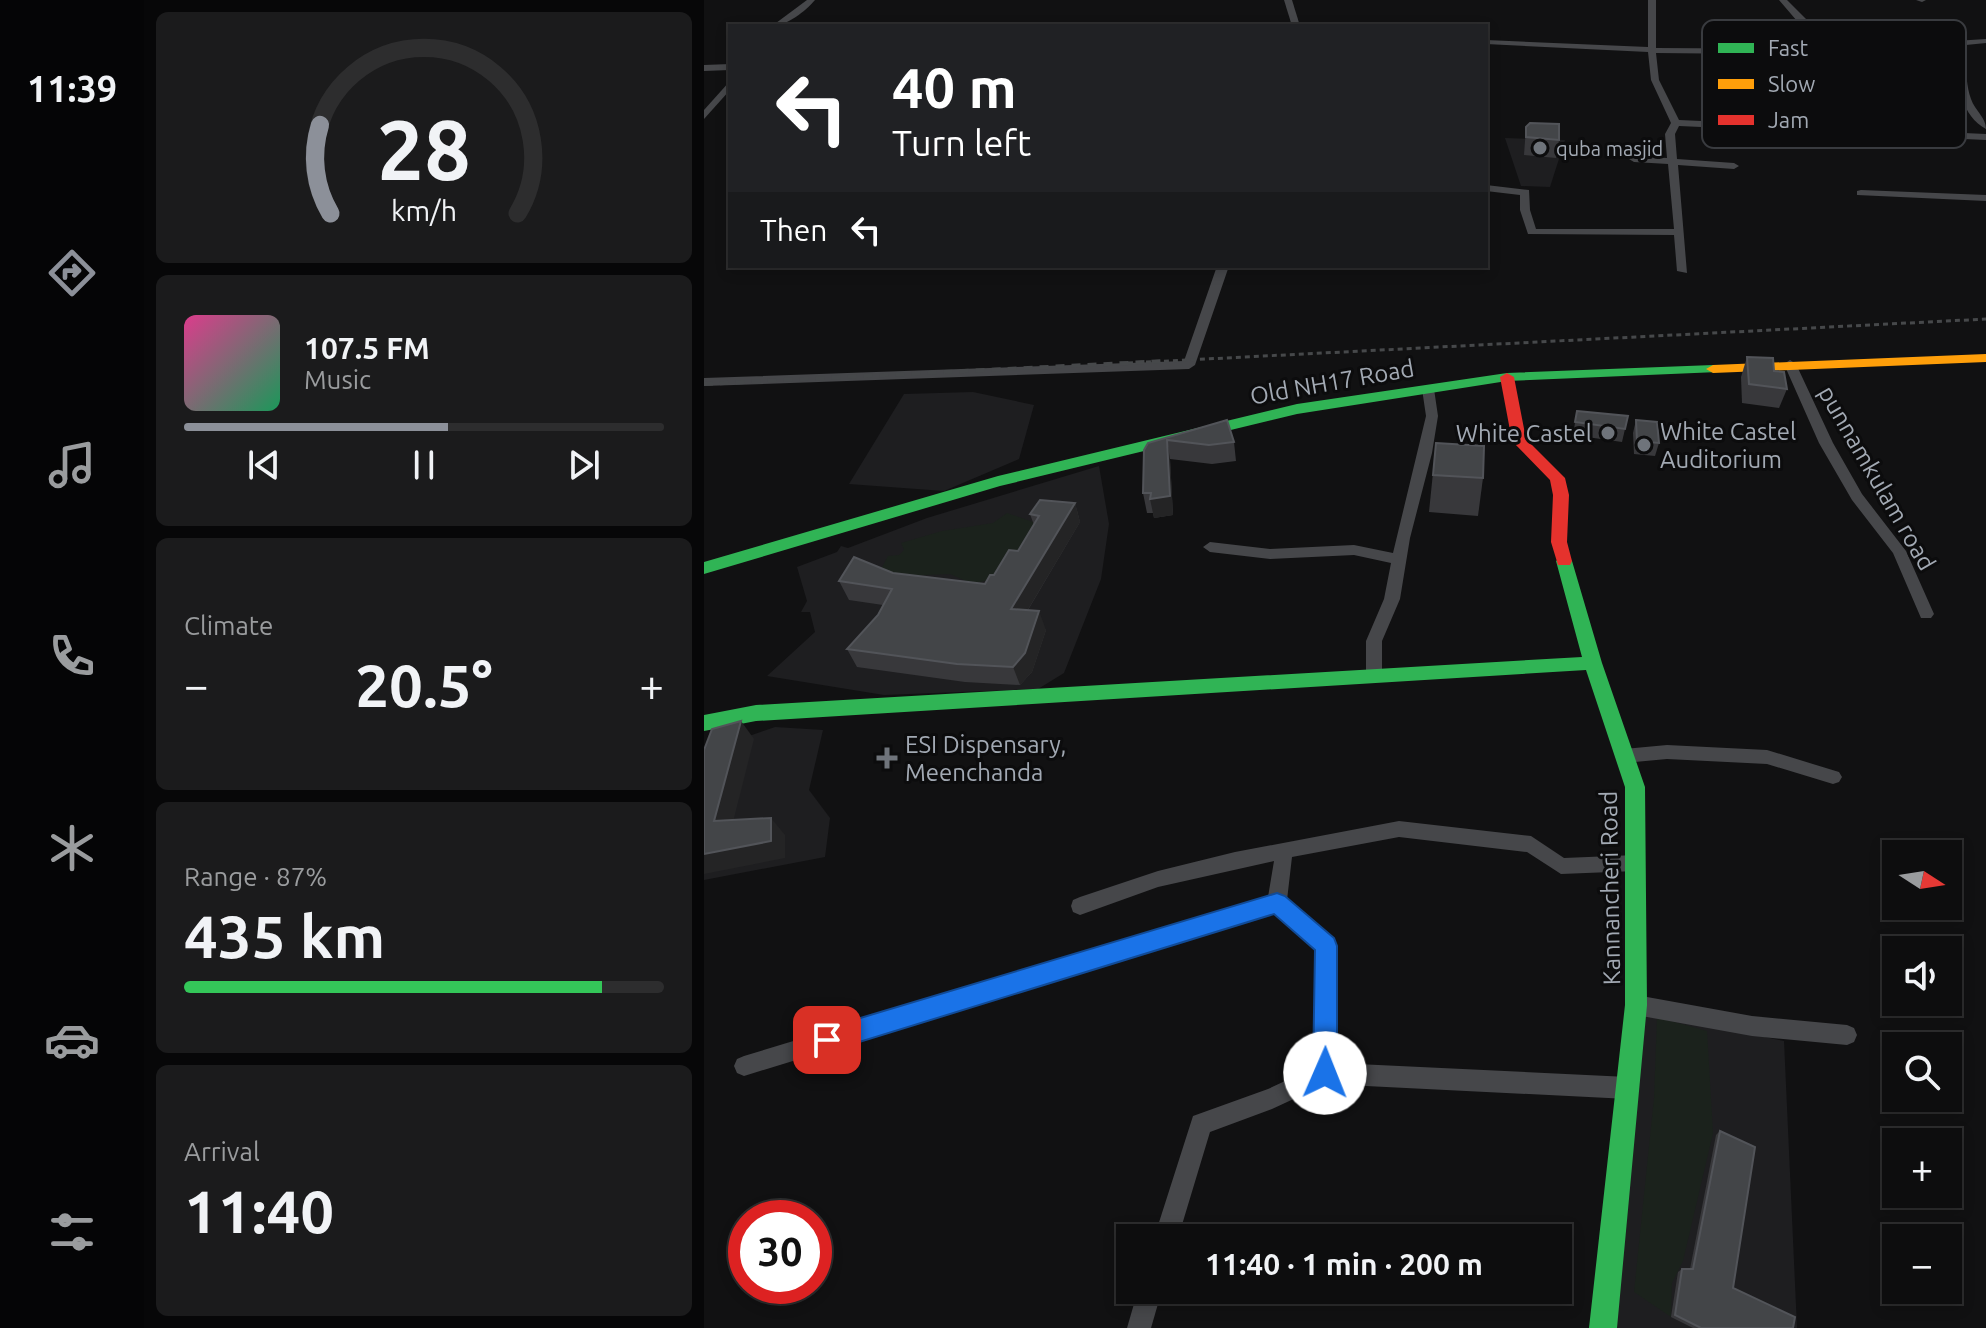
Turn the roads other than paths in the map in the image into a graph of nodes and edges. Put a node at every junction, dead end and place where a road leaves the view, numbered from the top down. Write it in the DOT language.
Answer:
graph roads {
  1 [pos="811,0"];
  2 [pos="1288,0"];
  3 [pos="1652,0"];
  4 [pos="1783,0"];
  5 [pos="1802,20"];
  6 [pos="777,24"];
  7 [pos="1295,24"];
  8 [pos="1986,41"];
  9 [pos="1488,42"];
  10 [pos="1966,43"];
  11 [pos="1652,50"];
  12 [pos="1702,51"];
  13 [pos="728,67"];
  14 [pos="704,68"];
  15 [pos="728,86"];
  16 [pos="1966,100"];
  17 [pos="704,116"];
  18 [pos="1676,123"];
  19 [pos="1702,124"];
  20 [pos="1986,126"];
  21 [pos="1966,136"];
  22 [pos="1986,137"];
  23 [pos="1634,159"];
  24 [pos="1672,162"];
  25 [pos="1734,166"];
  26 [pos="1488,188"];
  27 [pos="1861,193"];
  28 [pos="1986,198"];
  29 [pos="1679,232"];
  30 [pos="1222,268"];
  31 [pos="1683,271"];
  32 [pos="1986,358"];
  33 [pos="1790,364"];
  34 [pos="1507,377"];
  35 [pos="704,382"];
  36 [pos="1428,389"];
  37 [pos="1210,547"];
  38 [pos="1399,559"];
  39 [pos="704,568"];
  40 [pos="1926,614"];
  41 [pos="1593,663"];
  42 [pos="1374,674"];
  43 [pos="704,723"];
  44 [pos="1624,756"];
  45 [pos="1833,777"];
  46 [pos="1284,852"];
  47 [pos="1636,863"];
  48 [pos="1277,903"];
  49 [pos="1080,906"];
  50 [pos="1636,1005"];
  51 [pos="1847,1035"];
  52 [pos="744,1066"];
  53 [pos="1325,1073"];
  54 [pos="1628,1088"];
  55 [pos="1170,1224"];
  56 [pos="1146,1304"];
  57 [pos="1139,1328"];
  58 [pos="1603,1328"];
  1 -- 6 [label="street"];
  2 -- 7 [label="street"];
  3 -- 11 [label="street"];
  4 -- 5 [label="street"];
  8 -- 10 [label="street"];
  9 -- 11 [label="street"];
  11 -- 12 [label="street"];
  11 -- 18 [label="street"];
  13 -- 14 [label="street"];
  15 -- 17 [label="street"];
  16 -- 20 [label="street"];
  18 -- 19 [label="street"];
  18 -- 24 [label="street"];
  21 -- 22 [label="street"];
  23 -- 24 [label="street"];
  24 -- 25 [label="street"];
  24 -- 29 [label="street"];
  26 -- 29 [label="street"];
  27 -- 28 [label="street"];
  29 -- 31 [label="street"];
  30 -- 35 [label="street"];
  32 -- 33 [label="street, Old NH17 Road"];
  33 -- 34 [label="street, Old NH17 Road"];
  33 -- 40 [label="street, punnamkulam road"];
  34 -- 36 [label="street, Old NH17 Road"];
  34 -- 41 [label="street, Kannancheri Road"];
  36 -- 38 [label="street"];
  36 -- 39 [label="street, Old NH17 Road"];
  37 -- 38 [label="street"];
  38 -- 42 [label="street"];
  41 -- 42 [label="street"];
  41 -- 44 [label="street, Kannancheri Road"];
  42 -- 43 [label="street"];
  44 -- 45 [label="street"];
  44 -- 47 [label="street, Kannancheri Road"];
  46 -- 47 [label="street"];
  46 -- 48 [label="street"];
  46 -- 49 [label="street"];
  47 -- 50 [label="street, Kannancheri Road"];
  48 -- 52 [label="street"];
  48 -- 53 [label="street"];
  50 -- 51 [label="street"];
  50 -- 54 [label="street, Kannancheri Road"];
  53 -- 54 [label="street"];
  53 -- 55 [label="street"];
  54 -- 58 [label="street, Kannancheri Road"];
  56 -- 57 [label="street"];
}
